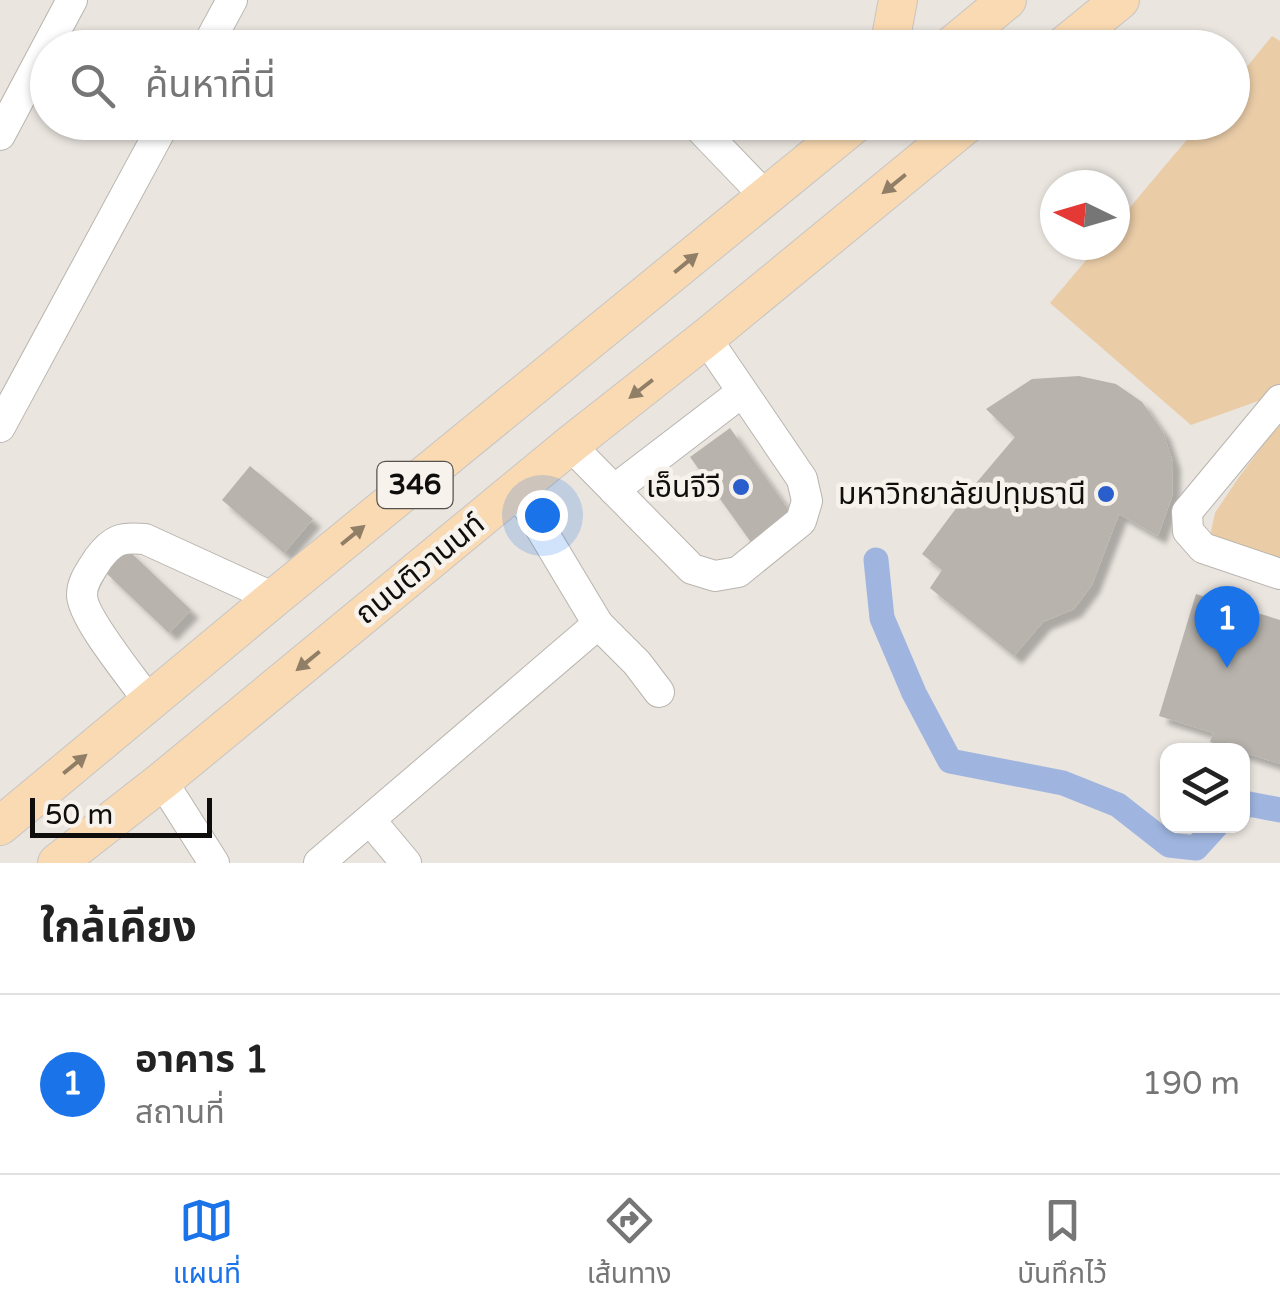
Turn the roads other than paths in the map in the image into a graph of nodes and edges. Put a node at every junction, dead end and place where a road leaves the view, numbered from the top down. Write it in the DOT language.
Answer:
graph roads {
  1 [pos="72,0"];
  2 [pos="232,0"];
  3 [pos="898,0"];
  4 [pos="1008,0"];
  5 [pos="1076,0"];
  6 [pos="1120,0"];
  7 [pos="56,30"];
  8 [pos="216,30"];
  9 [pos="892,30"];
  10 [pos="971,30"];
  11 [pos="1053,30"];
  12 [pos="1083,30"];
  13 [pos="30,79"];
  14 [pos="0,135"];
  15 [pos="155,140"];
  16 [pos="711,140"];
  17 [pos="832,140"];
  18 [pos="947,140"];
  19 [pos="766,197"];
  20 [pos="706,338"];
  21 [pos="742,392"];
  22 [pos="1280,400"];
  23 [pos="0,426"];
  24 [pos="570,446"];
  25 [pos="517,489"];
  26 [pos="614,490"];
  27 [pos="1280,574"];
  28 [pos="274,598"];
  29 [pos="598,624"];
  30 [pos="659,692"];
  31 [pos="150,702"];
  32 [pos="162,782"];
  33 [pos="370,820"];
  34 [pos="0,826"];
  35 [pos="58,863"];
  36 [pos="214,863"];
  37 [pos="319,863"];
  38 [pos="406,863"];
  1 -- 7 [label="street"];
  2 -- 8 [label="street"];
  3 -- 9 [label="main road"];
  4 -- 10 [label="main road"];
  5 -- 11 [label="main road"];
  6 -- 12 [label="main road"];
  13 -- 14 [label="street"];
  15 -- 23 [label="street"];
  16 -- 19 [label="street"];
  17 -- 19 [label="main road, 346"];
  18 -- 20 [label="main road, ถนนติวานนท์ / 346, one-way"];
  28 -- 19 [label="main road, 346, one-way"];
  20 -- 21 [label="street"];
  20 -- 24 [label="main road, ถนนติวานนท์ / 346, one-way"];
  21 -- 26 [label="street"];
  21 -- 26 [label="street"];
  22 -- 27 [label="street"];
  24 -- 25 [label="main road, ถนนติวานนท์ / 346"];
  24 -- 26 [label="street"];
  25 -- 29 [label="street"];
  25 -- 32 [label="main road, ถนนติวานนท์ / 346, one-way"];
  28 -- 31 [label="main road, 346"];
  28 -- 31 [label="street"];
  29 -- 30 [label="street"];
  29 -- 33 [label="street"];
  34 -- 31 [label="main road, 346, one-way"];
  32 -- 35 [label="main road, ถนนติวานนท์ / 346"];
  32 -- 36 [label="street"];
  33 -- 37 [label="street"];
  33 -- 38 [label="street"];
}
